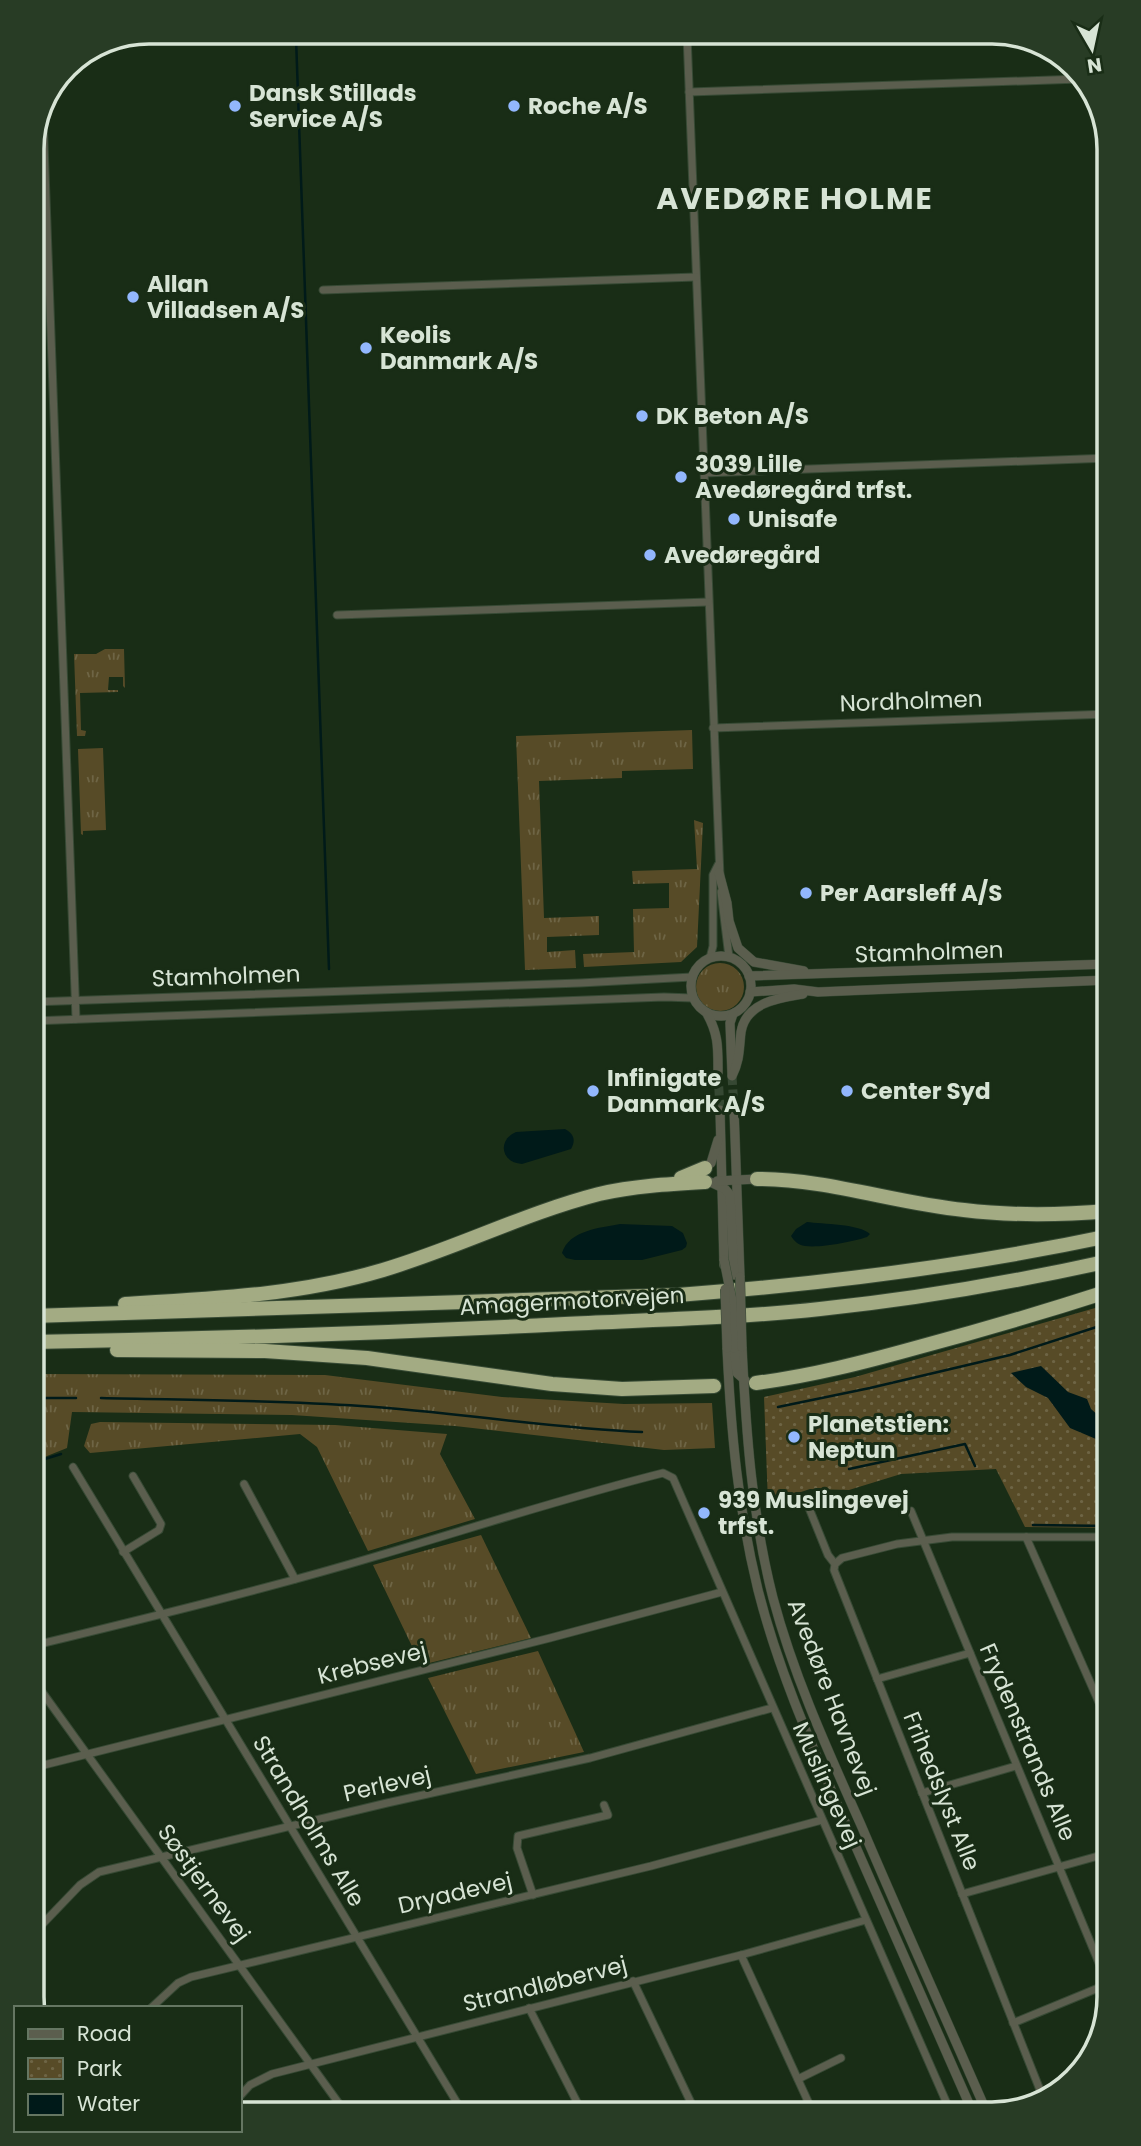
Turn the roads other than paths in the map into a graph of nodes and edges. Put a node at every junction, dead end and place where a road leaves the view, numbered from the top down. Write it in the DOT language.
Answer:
graph roads {
  1 [pos="687,44"];
  2 [pos="1057,80"];
  3 [pos="689,92"];
  4 [pos="44,144"];
  5 [pos="696,277"];
  6 [pos="323,290"];
  7 [pos="1097,458"];
  8 [pos="704,473"];
  9 [pos="708,602"];
  10 [pos="337,615"];
  11 [pos="1097,713"];
  12 [pos="713,728"];
  13 [pos="719,869"];
  14 [pos="729,957"];
  15 [pos="710,958"];
  16 [pos="1097,964"];
  17 [pos="820,974"];
  18 [pos="749,976"];
  19 [pos="692,977"];
  20 [pos="1097,981"];
  21 [pos="378,990"];
  22 [pos="750,992"];
  23 [pos="818,992"];
  24 [pos="693,998"];
  25 [pos="75,1001"];
  26 [pos="44,1002"];
  27 [pos="378,1008"];
  28 [pos="706,1013"];
  29 [pos="733,1014"];
  30 [pos="76,1019"];
  31 [pos="44,1020"];
  32 [pos="718,1073"];
  33 [pos="720,1110"];
  34 [pos="734,1110"];
  35 [pos="720,1135"];
  36 [pos="706,1177"];
  37 [pos="757,1179"];
  38 [pos="736,1180"];
  39 [pos="722,1184"];
  40 [pos="1097,1212"];
  41 [pos="1097,1239"];
  42 [pos="732,1259"];
  43 [pos="1097,1264"];
  44 [pos="1097,1295"];
  45 [pos="44,1310"];
  46 [pos="44,1316"];
  47 [pos="44,1345"];
  48 [pos="44,1345"];
  49 [pos="734,1348"];
  50 [pos="748,1382"];
  51 [pos="721,1386"];
  52 [pos="73,1467"];
  53 [pos="133,1476"];
  54 [pos="244,1484"];
  55 [pos="805,1498"];
  56 [pos="911,1511"];
  57 [pos="1026,1537"];
  58 [pos="1097,1537"];
  59 [pos="924,1539"];
  60 [pos="122,1552"];
  61 [pos="835,1564"];
  62 [pos="295,1579"];
  63 [pos="722,1592"];
  64 [pos="161,1615"];
  65 [pos="44,1643"];
  66 [pos="970,1653"];
  67 [pos="877,1679"];
  68 [pos="44,1695"];
  69 [pos="1097,1696"];
  70 [pos="772,1707"];
  71 [pos="225,1719"];
  72 [pos="87,1756"];
  73 [pos="44,1765"];
  74 [pos="1016,1766"];
  75 [pos="922,1793"];
  76 [pos="604,1805"];
  77 [pos="822,1820"];
  78 [pos="289,1826"];
  79 [pos="161,1856"];
  80 [pos="1097,1856"];
  81 [pos="1059,1866"];
  82 [pos="962,1894"];
  83 [pos="533,1895"];
  84 [pos="866,1920"];
  85 [pos="44,1923"];
  86 [pos="356,1936"];
  87 [pos="741,1955"];
  88 [pos="1097,1957"];
  89 [pos="239,1964"];
  90 [pos="634,1981"];
  91 [pos="1097,1991"];
  92 [pos="153,2006"];
  93 [pos="529,2008"];
  94 [pos="1013,2023"];
  95 [pos="417,2036"];
  96 [pos="841,2058"];
  97 [pos="310,2064"];
  98 [pos="798,2079"];
  99 [pos="1040,2090"];
  100 [pos="242,2094"];
  101 [pos="338,2102"];
  102 [pos="457,2102"];
  103 [pos="577,2102"];
  104 [pos="691,2102"];
  105 [pos="808,2102"];
  106 [pos="946,2102"];
  107 [pos="968,2102"];
  108 [pos="982,2102"];
  1 -- 3 [label="street"];
  2 -- 3 [label="street"];
  3 -- 5 [label="street"];
  4 -- 25 [label="street"];
  5 -- 6 [label="street"];
  5 -- 8 [label="street"];
  7 -- 8 [label="street"];
  8 -- 9 [label="street"];
  9 -- 10 [label="street"];
  9 -- 12 [label="street"];
  11 -- 12 [label="street, Nordholmen"];
  12 -- 13 [label="street"];
  13 -- 14 [label="street"];
  13 -- 15 [label="street"];
  13 -- 17 [label="street"];
  14 -- 15 [label="street"];
  14 -- 18 [label="street"];
  15 -- 19 [label="street"];
  16 -- 17 [label="street, Stamholmen"];
  17 -- 18 [label="street, Stamholmen"];
  18 -- 22 [label="street"];
  19 -- 21 [label="street, Stamholmen"];
  19 -- 24 [label="street"];
  20 -- 23 [label="street, Stamholmen"];
  21 -- 25 [label="street, Stamholmen"];
  21 -- 27 [label="street"];
  22 -- 23 [label="street, Stamholmen"];
  22 -- 29 [label="street"];
  23 -- 29 [label="street"];
  24 -- 27 [label="street, Stamholmen"];
  24 -- 28 [label="street"];
  25 -- 26 [label="street, Stamholmen"];
  25 -- 30 [label="street"];
  27 -- 30 [label="street, Stamholmen"];
  28 -- 29 [label="street"];
  28 -- 32 [label="street"];
  30 -- 31 [label="street, Stamholmen"];
  33 -- 35 [label="street, Avedøre Havnevej"];
  34 -- 38 [label="street, Avedøre Havnevej"];
  35 -- 36 [label="street"];
  35 -- 39 [label="street, Avedøre Havnevej"];
  36 -- 39 [label="street"];
  36 -- 45 [label="highway"];
  37 -- 38 [label="street"];
  37 -- 40 [label="highway"];
  38 -- 39 [label="street"];
  38 -- 42 [label="street, Avedøre Havnevej"];
  39 -- 42 [label="street, Avedøre Havnevej"];
  41 -- 46 [label="highway, Amagermotorvejen"];
  42 -- 49 [label="street, Avedøre Havnevej, bridge"];
  42 -- 49 [label="street, Avedøre Havnevej, bridge"];
  43 -- 47 [label="highway, Amagermotorvejen"];
  44 -- 50 [label="highway"];
  48 -- 51 [label="highway"];
  49 -- 50 [label="street, Avedøre Havnevej"];
  49 -- 51 [label="street, Avedøre Havnevej"];
  50 -- 51 [label="street"];
  50 -- 108 [label="street, Avedøre Havnevej"];
  51 -- 107 [label="street, Avedøre Havnevej"];
  52 -- 60 [label="street, Strandholms Alle"];
  53 -- 60 [label="street"];
  54 -- 62 [label="street"];
  55 -- 61 [label="street, Frihedslyst Alle"];
  56 -- 59 [label="street, Frydenstrands Alle"];
  57 -- 58 [label="street"];
  57 -- 59 [label="street"];
  57 -- 69 [label="street"];
  59 -- 61 [label="street"];
  59 -- 66 [label="street, Frydenstrands Alle"];
  60 -- 64 [label="street, Strandholms Alle"];
  61 -- 67 [label="street, Frihedslyst Alle"];
  62 -- 63 [label="street, Muslingevej"];
  62 -- 64 [label="street"];
  63 -- 70 [label="street, Muslingevej"];
  63 -- 71 [label="street, Krebsevej"];
  64 -- 65 [label="street"];
  64 -- 71 [label="street, Strandholms Alle"];
  66 -- 67 [label="street"];
  66 -- 74 [label="street, Frydenstrands Alle"];
  67 -- 75 [label="street, Frihedslyst Alle"];
  68 -- 72 [label="street, Søstjernevej"];
  70 -- 77 [label="street, Muslingevej"];
  70 -- 78 [label="street, Perlevej"];
  71 -- 72 [label="street, Krebsevej"];
  71 -- 78 [label="street, Strandholms Alle"];
  72 -- 73 [label="street, Krebsevej"];
  72 -- 79 [label="street, Søstjernevej"];
  74 -- 75 [label="street"];
  74 -- 81 [label="street, Frydenstrands Alle"];
  75 -- 82 [label="street, Frihedslyst Alle"];
  76 -- 83 [label="street, Dryadevej"];
  77 -- 83 [label="street, Dryadevej"];
  77 -- 84 [label="street, Muslingevej"];
  78 -- 79 [label="street, Perlevej"];
  78 -- 86 [label="street, Strandholms Alle"];
  79 -- 85 [label="street, Perlevej"];
  79 -- 89 [label="street, Søstjernevej"];
  80 -- 81 [label="street"];
  81 -- 82 [label="street"];
  81 -- 88 [label="street, Frydenstrands Alle"];
  82 -- 94 [label="street, Frihedslyst Alle"];
  83 -- 86 [label="street, Dryadevej"];
  84 -- 87 [label="street, Strandløbervej"];
  84 -- 106 [label="street, Muslingevej"];
  86 -- 89 [label="street, Dryadevej"];
  86 -- 95 [label="street, Strandholms Alle"];
  87 -- 90 [label="street, Strandløbervej"];
  87 -- 98 [label="street"];
  89 -- 92 [label="street, Dryadevej"];
  89 -- 97 [label="street, Søstjernevej"];
  90 -- 93 [label="street, Strandløbervej"];
  90 -- 104 [label="street"];
  91 -- 94 [label="street"];
  93 -- 95 [label="street, Strandløbervej"];
  93 -- 103 [label="street"];
  94 -- 99 [label="street, Frihedslyst Alle"];
  95 -- 97 [label="street, Strandløbervej"];
  95 -- 102 [label="street, Strandholms Alle"];
  96 -- 98 [label="street"];
  97 -- 100 [label="street, Strandløbervej"];
  97 -- 101 [label="street, Søstjernevej"];
  98 -- 105 [label="street"];
}
